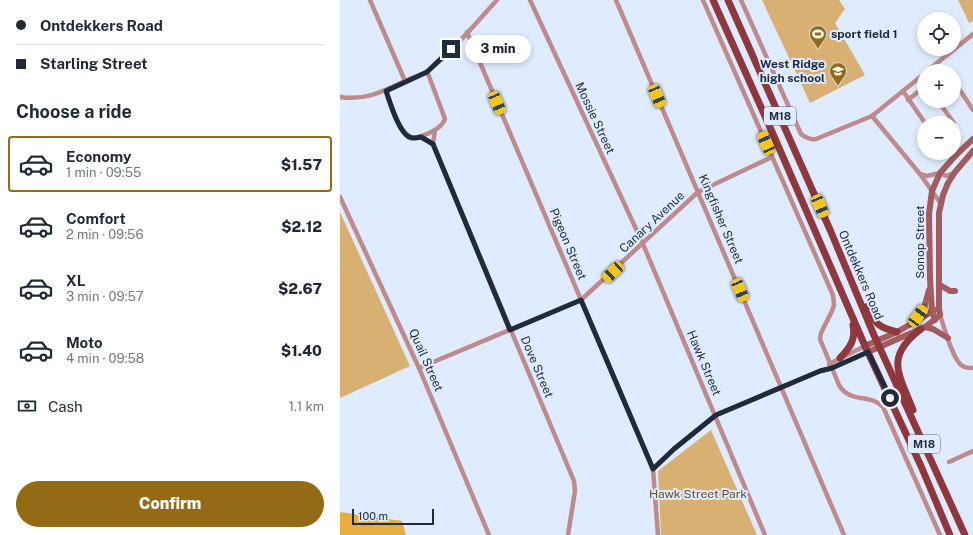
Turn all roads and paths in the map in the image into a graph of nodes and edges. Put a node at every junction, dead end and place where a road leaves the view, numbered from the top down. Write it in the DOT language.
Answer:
graph roads {
  1 [pos="370,0"];
  2 [pos="497,0"];
  3 [pos="530,0"];
  4 [pos="616,0"];
  5 [pos="703,0"];
  6 [pos="713,0"];
  7 [pos="728,0"];
  8 [pos="741,0"];
  9 [pos="467,32"];
  10 [pos="973,34"];
  11 [pos="936,64"];
  12 [pos="427,72"];
  13 [pos="917,79"];
  14 [pos="405,81"];
  15 [pos="386,91"];
  16 [pos="902,91"];
  17 [pos="961,92"];
  18 [pos="917,93"];
  19 [pos="340,97"];
  20 [pos="908,100"];
  21 [pos="973,110"];
  22 [pos="872,116"];
  23 [pos="920,116"];
  24 [pos="435,130"];
  25 [pos="421,137"];
  26 [pos="973,139"];
  27 [pos="433,144"];
  28 [pos="973,151"];
  29 [pos="772,157"];
  30 [pos="940,173"];
  31 [pos="954,173"];
  32 [pos="920,174"];
  33 [pos="932,191"];
  34 [pos="698,192"];
  35 [pos="340,197"];
  36 [pos="941,204"];
  37 [pos="643,244"];
  38 [pos="930,279"];
  39 [pos="940,285"];
  40 [pos="954,291"];
  41 [pos="857,294"];
  42 [pos="581,300"];
  43 [pos="846,300"];
  44 [pos="938,308"];
  45 [pos="932,312"];
  46 [pos="938,318"];
  47 [pos="912,324"];
  48 [pos="923,328"];
  49 [pos="510,330"];
  50 [pos="897,332"];
  51 [pos="948,338"];
  52 [pos="878,344"];
  53 [pos="866,349"];
  54 [pos="840,358"];
  55 [pos="831,366"];
  56 [pos="419,368"];
  57 [pos="973,368"];
  58 [pos="782,387"];
  59 [pos="716,415"];
  60 [pos="924,444"];
  61 [pos="973,451"];
  62 [pos="949,462"];
  63 [pos="653,469"];
  64 [pos="490,535"];
  65 [pos="568,535"];
  66 [pos="658,535"];
  67 [pos="765,535"];
  68 [pos="844,535"];
  69 [pos="940,535"];
  70 [pos="950,535"];
  71 [pos="965,535"];
  1 -- 14 [label="street"];
  2 -- 9 [label="street"];
  3 -- 37 [label="street, Mossie Street"];
  4 -- 34 [label="street, Kingfisher Street"];
  5 -- 29 [label="street"];
  6 -- 43 [label="main road, Ontdekkers Road / M18"];
  7 -- 41 [label="main road, Ontdekkers Road / M18"];
  8 -- 22 [label="street"];
  9 -- 12 [label="street"];
  9 -- 42 [label="street, Pigeon Street"];
  10 -- 11 [label="street"];
  12 -- 14 [label="street"];
  12 -- 24 [label="street"];
  13 -- 16 [label="street"];
  14 -- 15 [label="street"];
  15 -- 19 [label="street"];
  15 -- 25 [label="street"];
  16 -- 20 [label="street"];
  16 -- 22 [label="street"];
  17 -- 21 [label="street"];
  18 -- 20 [label="street"];
  20 -- 23 [label="street"];
  22 -- 32 [label="street"];
  24 -- 25 [label="street"];
  24 -- 27 [label="street"];
  25 -- 27 [label="street"];
  26 -- 30 [label="street, Sonop Street"];
  27 -- 49 [label="street, Dove Street"];
  28 -- 31 [label="street, Sonop Street"];
  29 -- 34 [label="street, Canary Avenue"];
  29 -- 55 [label="street"];
  30 -- 31 [label="street"];
  30 -- 32 [label="street"];
  30 -- 33 [label="street, Sonop Street"];
  31 -- 36 [label="street, Sonop Street"];
  32 -- 33 [label="street"];
  33 -- 36 [label="street"];
  33 -- 38 [label="street, Sonop Street"];
  34 -- 37 [label="street, Canary Avenue"];
  34 -- 58 [label="street, Kingfisher Street"];
  35 -- 56 [label="street, Quail Street"];
  36 -- 39 [label="street, Sonop Street"];
  37 -- 42 [label="street, Canary Avenue"];
  37 -- 59 [label="street, Hawk Street"];
  38 -- 45 [label="street, Sonop Street"];
  38 -- 47 [label="street"];
  39 -- 40 [label="street"];
  39 -- 44 [label="street, Sonop Street"];
  41 -- 50 [label="main road"];
  41 -- 52 [label="main road, Ontdekkers Road / M18"];
  42 -- 49 [label="street, Canary Avenue"];
  42 -- 63 [label="street, Pigeon Street"];
  43 -- 53 [label="main road, Ontdekkers Road / M18"];
  43 -- 54 [label="main road"];
  44 -- 45 [label="street"];
  44 -- 46 [label="street, Sonop Street"];
  45 -- 46 [label="street, Sonop Street"];
  45 -- 47 [label="street"];
  46 -- 48 [label="street"];
  46 -- 51 [label="street"];
  47 -- 50 [label="street"];
  48 -- 51 [label="street"];
  48 -- 52 [label="street"];
  48 -- 60 [label="main road"];
  49 -- 56 [label="street, Canary Avenue"];
  49 -- 65 [label="street, Dove Street"];
  50 -- 52 [label="street"];
  51 -- 57 [label="street"];
  52 -- 53 [label="street"];
  52 -- 60 [label="main road, Ontdekkers Road / M18"];
  53 -- 54 [label="street"];
  53 -- 55 [label="street"];
  53 -- 70 [label="main road, Ontdekkers Road / M18"];
  54 -- 55 [label="street"];
  55 -- 58 [label="street"];
  55 -- 69 [label="street"];
  56 -- 64 [label="street, Quail Street"];
  58 -- 59 [label="street"];
  58 -- 68 [label="street, Kingfisher Street"];
  59 -- 63 [label="street"];
  59 -- 67 [label="street, Hawk Street"];
  60 -- 71 [label="main road, Ontdekkers Road / M18"];
  61 -- 62 [label="street"];
  63 -- 66 [label="street, Pigeon Street"];
}
